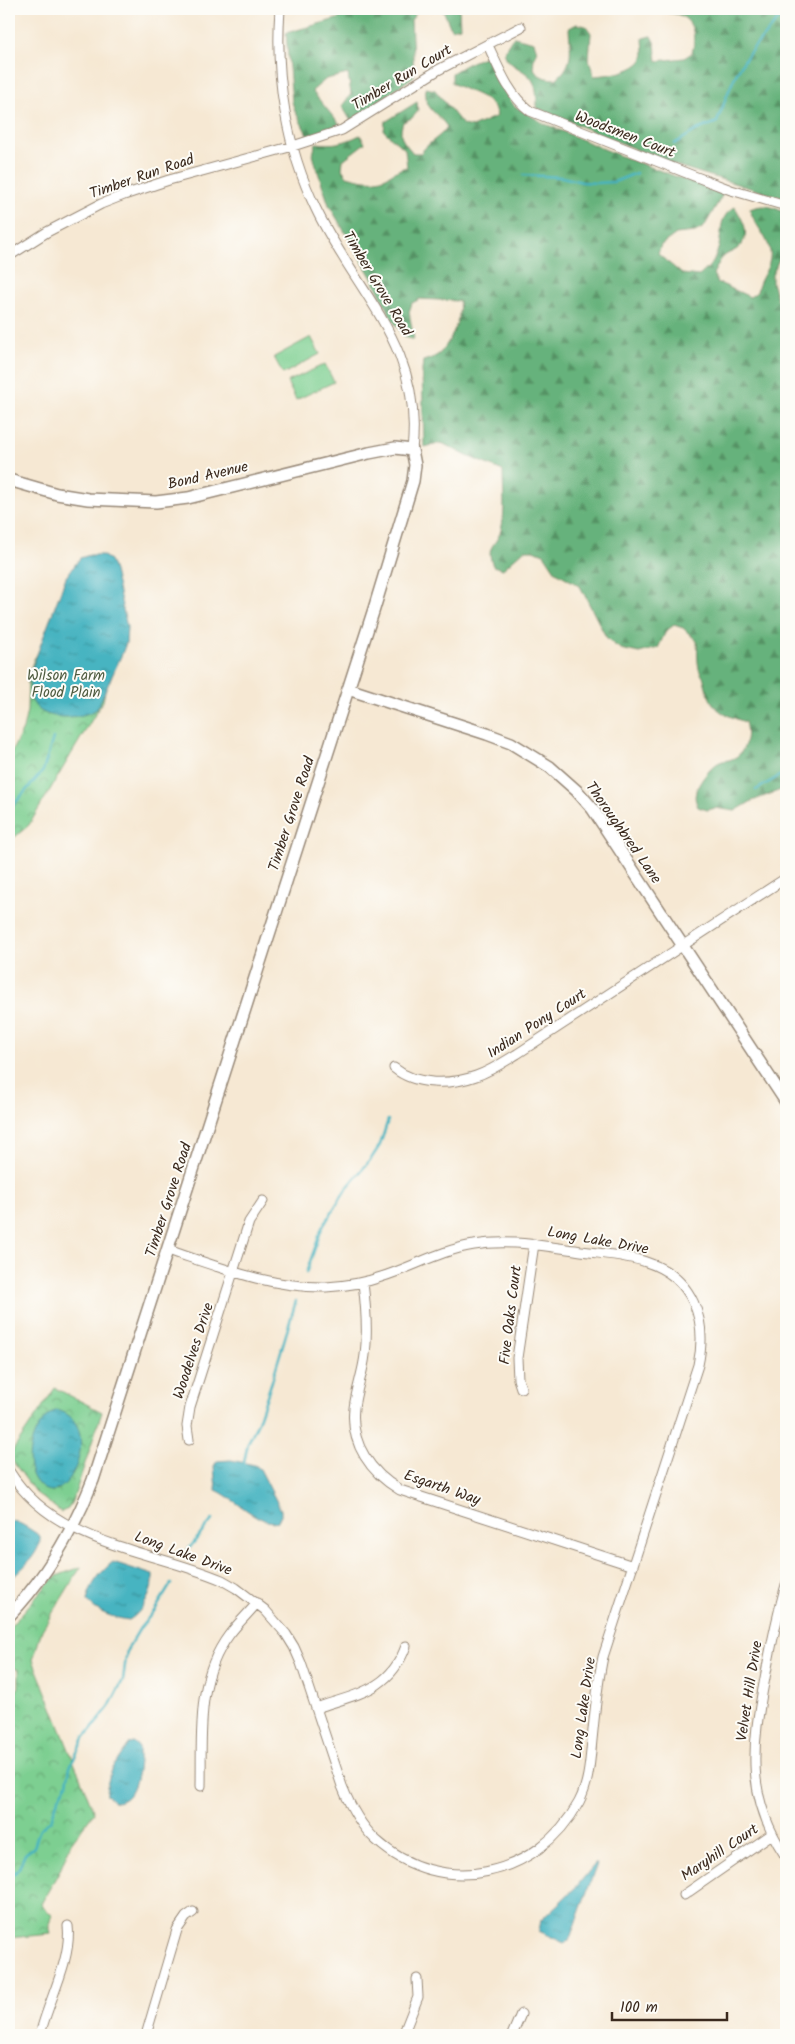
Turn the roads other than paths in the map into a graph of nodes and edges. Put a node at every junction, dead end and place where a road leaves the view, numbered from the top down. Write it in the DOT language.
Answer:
graph roads {
  1 [pos="280,9"];
  2 [pos="521,27"];
  3 [pos="488,45"];
  4 [pos="293,146"];
  5 [pos="786,206"];
  6 [pos="9,256"];
  7 [pos="412,450"];
  8 [pos="9,480"];
  9 [pos="348,689"];
  10 [pos="786,878"];
  11 [pos="682,946"];
  12 [pos="394,1068"];
  13 [pos="786,1102"];
  14 [pos="264,1201"];
  15 [pos="534,1244"];
  16 [pos="168,1250"];
  17 [pos="234,1271"];
  18 [pos="363,1282"];
  19 [pos="521,1388"];
  20 [pos="189,1440"];
  21 [pos="9,1471"];
  22 [pos="73,1527"];
  23 [pos="633,1566"];
  24 [pos="786,1585"];
  25 [pos="257,1603"];
  26 [pos="9,1616"];
  27 [pos="406,1646"];
  28 [pos="316,1708"];
  29 [pos="201,1786"];
  30 [pos="772,1834"];
  31 [pos="786,1857"];
  32 [pos="684,1895"];
  33 [pos="193,1912"];
  34 [pos="68,1926"];
  35 [pos="417,1979"];
  36 [pos="521,2014"];
  37 [pos="150,2034"];
  38 [pos="40,2035"];
  39 [pos="403,2035"];
  40 [pos="512,2035"];
  1 -- 4 [label="street, Timber Grove Road"];
  2 -- 3 [label="street, Timber Run Court"];
  3 -- 4 [label="street, Timber Run Court"];
  3 -- 5 [label="street, Woodsmen Court"];
  4 -- 6 [label="street, Timber Run Road"];
  4 -- 7 [label="street, Timber Grove Road"];
  7 -- 8 [label="street, Bond Avenue"];
  7 -- 9 [label="street, Timber Grove Road"];
  9 -- 11 [label="street, Thoroughbred Lane"];
  9 -- 16 [label="street, Timber Grove Road"];
  10 -- 11 [label="street, Indian Pony Court"];
  11 -- 12 [label="street, Indian Pony Court"];
  11 -- 13 [label="street, Thoroughbred Lane"];
  14 -- 17 [label="street, Woodelves Drive"];
  15 -- 18 [label="street, Long Lake Drive"];
  15 -- 19 [label="street, Five Oaks Court"];
  15 -- 23 [label="street, Long Lake Drive"];
  16 -- 17 [label="street, Long Lake Drive"];
  16 -- 22 [label="street, Timber Grove Road"];
  17 -- 18 [label="street, Long Lake Drive"];
  17 -- 20 [label="street, Woodelves Drive"];
  18 -- 23 [label="street, Esgarth Way"];
  21 -- 22 [label="street, Long Lake Drive"];
  22 -- 25 [label="street, Long Lake Drive"];
  22 -- 26 [label="street, Timber Grove Road"];
  23 -- 28 [label="street, Long Lake Drive"];
  24 -- 30 [label="street, Velvet Hill Drive"];
  25 -- 28 [label="street, Long Lake Drive"];
  25 -- 29 [label="street"];
  27 -- 28 [label="street"];
  30 -- 31 [label="street, Velvet Hill Drive"];
  30 -- 32 [label="street, Maryhill Court"];
  33 -- 37 [label="street"];
  34 -- 38 [label="street"];
  35 -- 39 [label="street"];
  36 -- 40 [label="street"];
}
